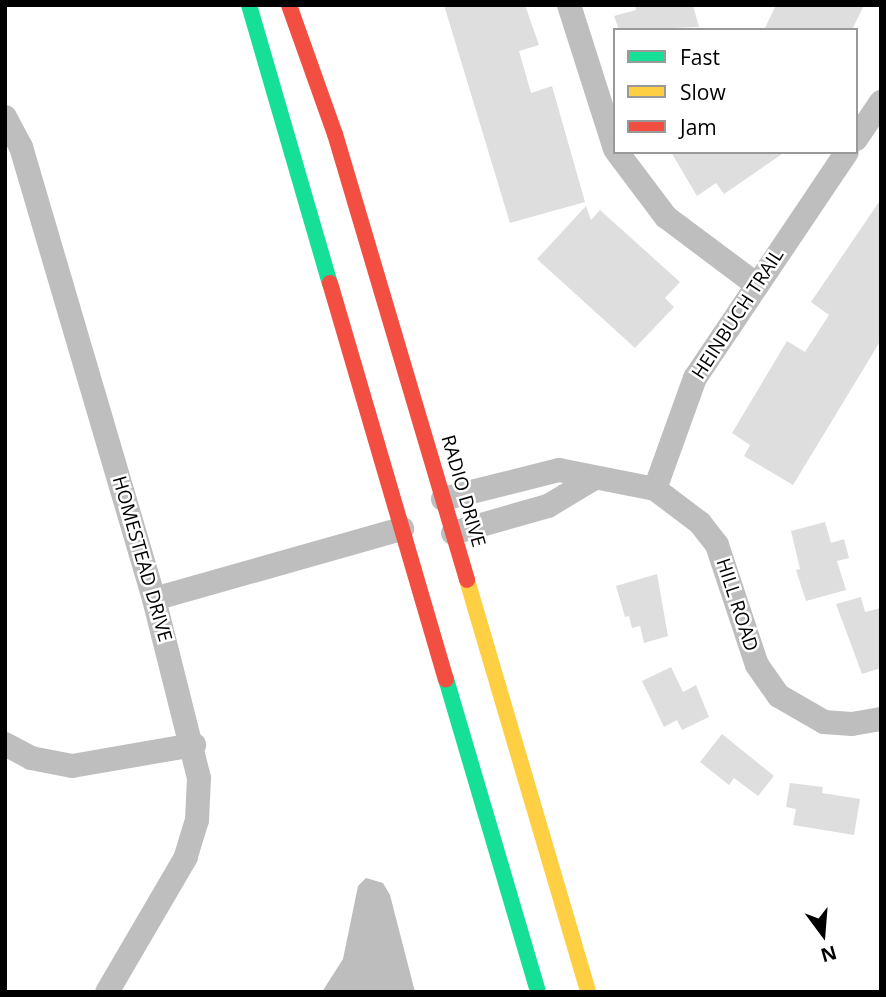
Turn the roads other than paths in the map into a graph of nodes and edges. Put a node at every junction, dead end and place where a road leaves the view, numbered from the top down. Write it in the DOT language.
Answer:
graph roads {
  1 [pos="249,5"];
  2 [pos="289,5"];
  3 [pos="569,5"];
  4 [pos="881,103"];
  5 [pos="5,117"];
  6 [pos="858,136"];
  7 [pos="613,141"];
  8 [pos="619,154"];
  9 [pos="846,154"];
  10 [pos="757,285"];
  11 [pos="593,479"];
  12 [pos="655,489"];
  13 [pos="443,499"];
  14 [pos="402,529"];
  15 [pos="453,533"];
  16 [pos="154,599"];
  17 [pos="881,719"];
  18 [pos="5,744"];
  19 [pos="194,745"];
  20 [pos="107,992"];
  21 [pos="538,992"];
  22 [pos="588,992"];
  1 -- 14 [label="main road"];
  2 -- 13 [label="main road, RADIO DRIVE"];
  3 -- 7 [label="street"];
  4 -- 6 [label="street"];
  5 -- 16 [label="street, HOMESTEAD DRIVE"];
  8 -- 10 [label="street"];
  9 -- 10 [label="street, HEINBUCH TRAIL"];
  10 -- 12 [label="street, HEINBUCH TRAIL"];
  11 -- 12 [label="street, HILL ROAD"];
  11 -- 13 [label="street, HILL ROAD"];
  11 -- 15 [label="street"];
  12 -- 17 [label="street, HILL ROAD"];
  13 -- 15 [label="main road, RADIO DRIVE"];
  14 -- 16 [label="street"];
  14 -- 21 [label="main road"];
  15 -- 22 [label="main road, RADIO DRIVE"];
  16 -- 19 [label="street, HOMESTEAD DRIVE"];
  18 -- 19 [label="street"];
  19 -- 20 [label="street, HOMESTEAD DRIVE"];
}
